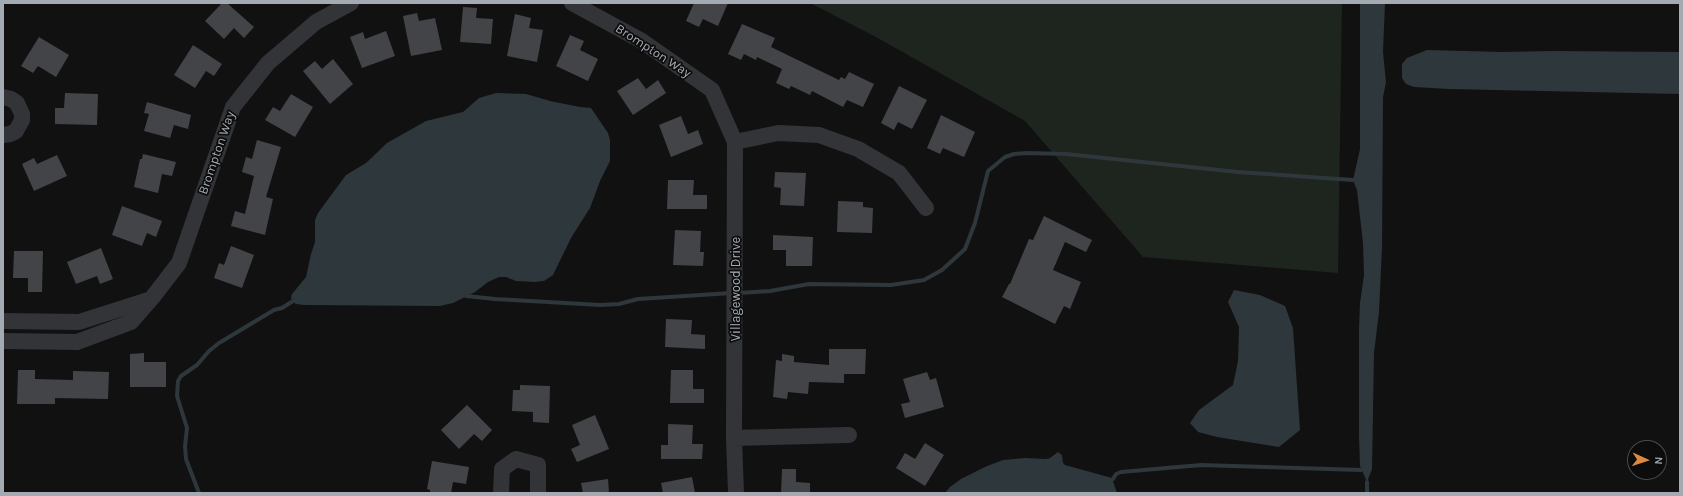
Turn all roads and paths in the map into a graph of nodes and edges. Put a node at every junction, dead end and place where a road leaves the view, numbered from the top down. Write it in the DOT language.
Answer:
graph roads {
  1 [pos="351,3"];
  2 [pos="572,3"];
  3 [pos="712,90"];
  4 [pos="3,97"];
  5 [pos="3,135"];
  6 [pos="735,142"];
  7 [pos="926,208"];
  8 [pos="152,298"];
  9 [pos="3,320"];
  10 [pos="3,341"];
  11 [pos="848,435"];
  12 [pos="734,438"];
  13 [pos="501,493"];
  14 [pos="538,493"];
  15 [pos="736,493"];
  1 -- 8 [label="street, Brompton Way"];
  2 -- 3 [label="street, Brompton Way"];
  3 -- 6 [label="street, Villagewood Drive"];
  4 -- 5 [label="street"];
  6 -- 7 [label="street"];
  6 -- 12 [label="street, Villagewood Drive"];
  8 -- 9 [label="street"];
  8 -- 10 [label="street, Brompton Way"];
  11 -- 12 [label="street"];
  12 -- 15 [label="street, Villagewood Drive"];
  13 -- 14 [label="street"];
}
